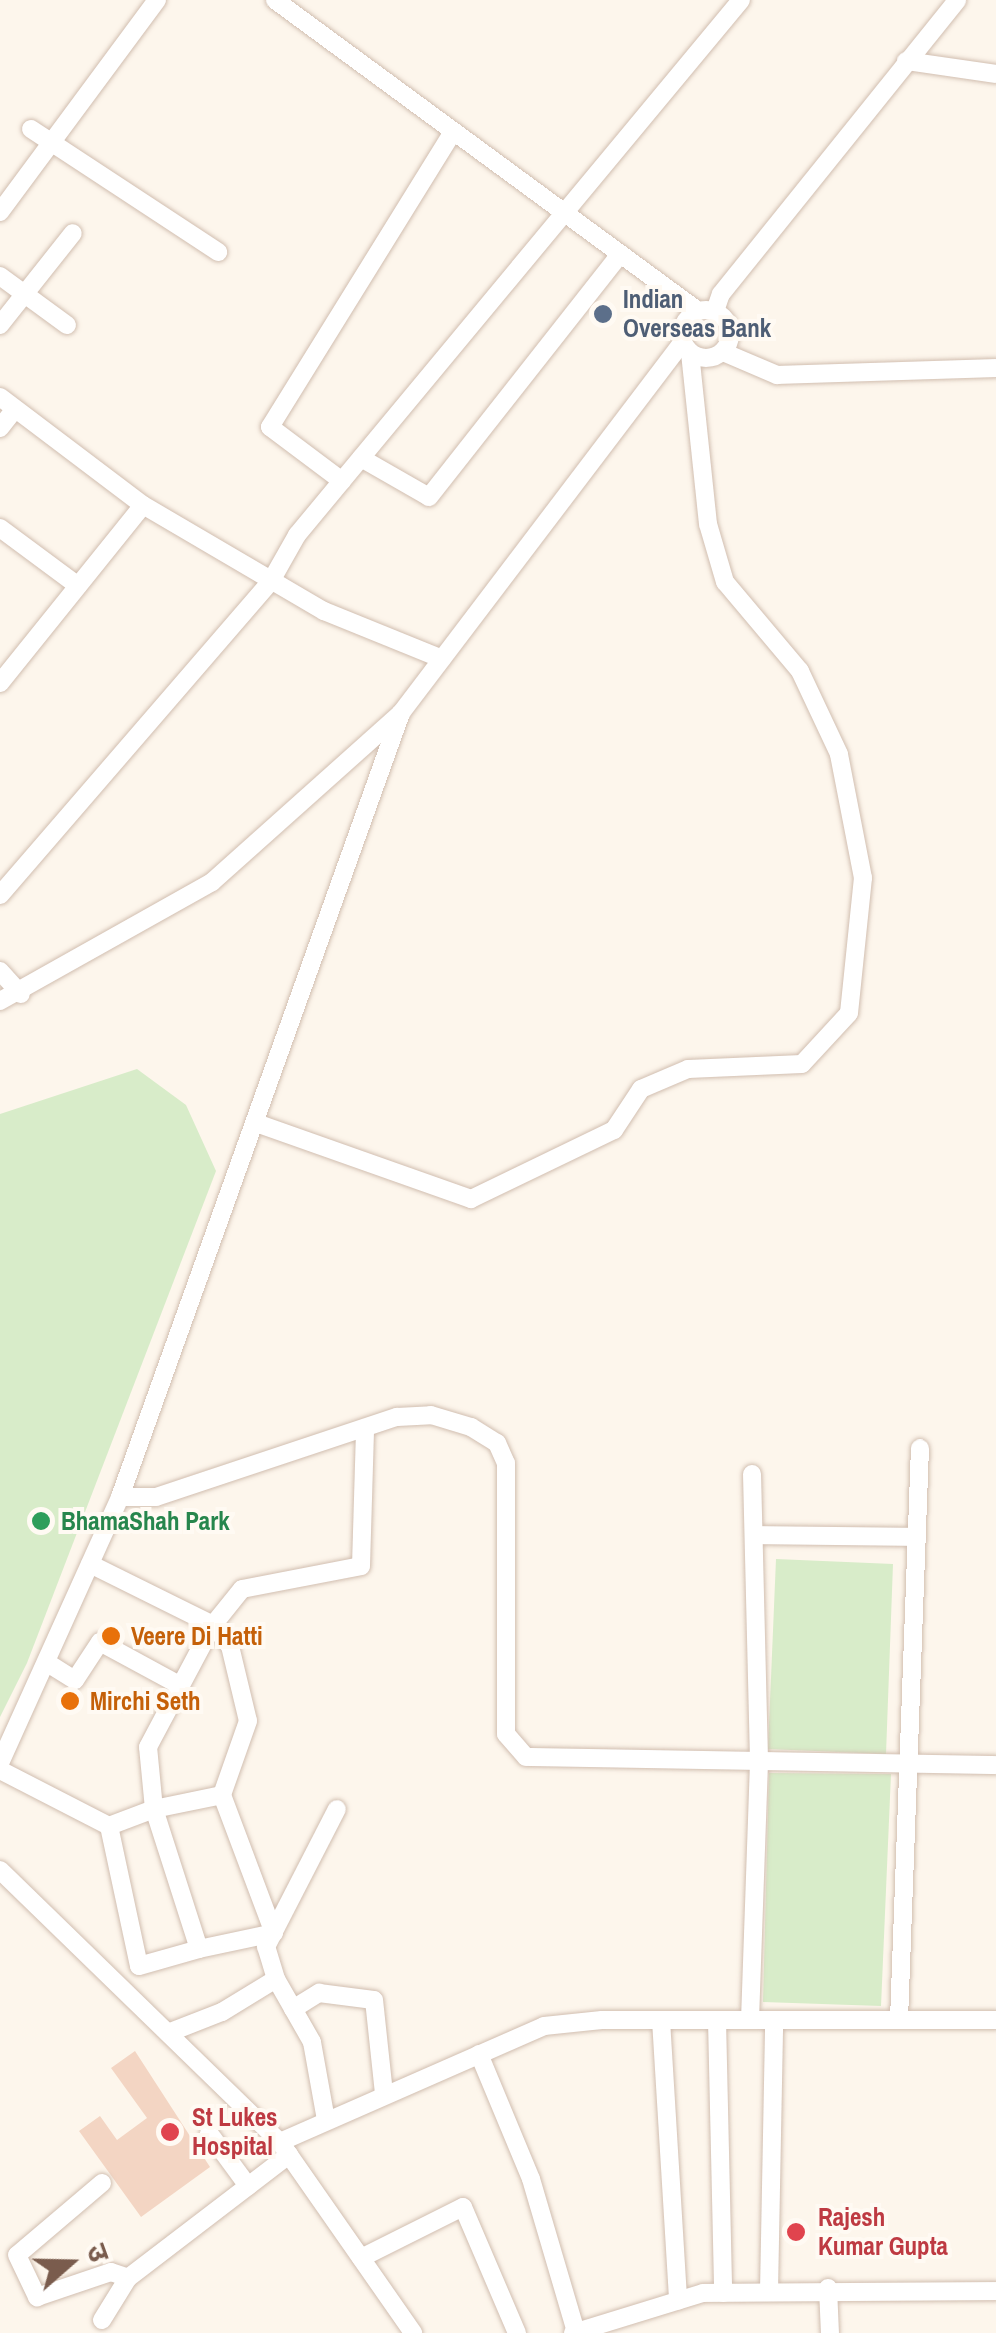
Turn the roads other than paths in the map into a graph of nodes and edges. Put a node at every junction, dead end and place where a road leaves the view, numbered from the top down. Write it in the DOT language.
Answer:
graph roads {
  1 [pos="158,0"];
  2 [pos="275,0"];
  3 [pos="741,0"];
  4 [pos="957,0"];
  5 [pos="906,61"];
  6 [pos="996,74"];
  7 [pos="31,129"];
  8 [pos="453,132"];
  9 [pos="50,142"];
  10 [pos="0,212"];
  11 [pos="566,215"];
  12 [pos="73,233"];
  13 [pos="218,252"];
  14 [pos="620,254"];
  15 [pos="0,276"];
  16 [pos="24,294"];
  17 [pos="706,311"];
  18 [pos="0,325"];
  19 [pos="67,325"];
  20 [pos="687,348"];
  21 [pos="723,352"];
  22 [pos="996,368"];
  23 [pos="8,403"];
  24 [pos="0,428"];
  25 [pos="361,458"];
  26 [pos="342,481"];
  27 [pos="143,505"];
  28 [pos="0,528"];
  29 [pos="272,581"];
  30 [pos="78,586"];
  31 [pos="442,659"];
  32 [pos="0,683"];
  33 [pos="401,713"];
  34 [pos="0,895"];
  35 [pos="0,971"];
  36 [pos="21,994"];
  37 [pos="0,1001"];
  38 [pos="258,1124"];
  39 [pos="365,1428"];
  40 [pos="920,1448"];
  41 [pos="752,1474"];
  42 [pos="120,1497"];
  43 [pos="754,1535"];
  44 [pos="916,1537"];
  45 [pos="90,1564"];
  46 [pos="213,1625"];
  47 [pos="46,1662"];
  48 [pos="181,1686"];
  49 [pos="759,1760"];
  50 [pos="0,1762"];
  51 [pos="904,1763"];
  52 [pos="996,1765"];
  53 [pos="0,1770"];
  54 [pos="222,1794"];
  55 [pos="154,1809"];
  56 [pos="337,1810"];
  57 [pos="108,1826"];
  58 [pos="0,1870"];
  59 [pos="274,1933"];
  60 [pos="199,1949"];
  61 [pos="276,1979"];
  62 [pos="293,2009"];
  63 [pos="661,2020"];
  64 [pos="717,2020"];
  65 [pos="750,2020"];
  66 [pos="774,2020"];
  67 [pos="899,2020"];
  68 [pos="996,2020"];
  69 [pos="168,2033"];
  70 [pos="479,2054"];
  71 [pos="384,2094"];
  72 [pos="326,2120"];
  73 [pos="209,2133"];
  74 [pos="284,2149"];
  75 [pos="102,2183"];
  76 [pos="248,2186"];
  77 [pos="361,2258"];
  78 [pos="128,2278"];
  79 [pos="768,2282"];
  80 [pos="828,2288"];
  81 [pos="723,2292"];
  82 [pos="996,2292"];
  83 [pos="678,2300"];
  84 [pos="102,2320"];
  85 [pos="413,2333"];
  86 [pos="518,2333"];
  87 [pos="574,2333"];
  88 [pos="830,2333"];
  1 -- 9 [label="street"];
  2 -- 8 [label="street"];
  3 -- 11 [label="street"];
  4 -- 5 [label="street"];
  5 -- 6 [label="street"];
  5 -- 17 [label="street"];
  7 -- 9 [label="street"];
  8 -- 11 [label="street"];
  8 -- 26 [label="street"];
  9 -- 10 [label="street"];
  9 -- 13 [label="street"];
  11 -- 14 [label="street"];
  11 -- 25 [label="street"];
  12 -- 16 [label="street"];
  14 -- 17 [label="street"];
  14 -- 25 [label="street"];
  15 -- 16 [label="street"];
  16 -- 18 [label="street"];
  16 -- 19 [label="street"];
  17 -- 20 [label="street"];
  17 -- 21 [label="street"];
  20 -- 21 [label="street"];
  20 -- 31 [label="street"];
  20 -- 38 [label="street"];
  21 -- 22 [label="street"];
  23 -- 24 [label="street"];
  23 -- 27 [label="street"];
  25 -- 26 [label="street"];
  26 -- 29 [label="street"];
  27 -- 29 [label="street"];
  27 -- 30 [label="street"];
  28 -- 30 [label="street"];
  29 -- 31 [label="street"];
  29 -- 34 [label="street"];
  30 -- 32 [label="street"];
  31 -- 33 [label="street"];
  33 -- 36 [label="street"];
  33 -- 38 [label="street"];
  35 -- 36 [label="street"];
  36 -- 37 [label="street"];
  38 -- 42 [label="street"];
  39 -- 42 [label="street"];
  39 -- 46 [label="street"];
  39 -- 49 [label="street"];
  40 -- 44 [label="street"];
  41 -- 43 [label="street"];
  42 -- 45 [label="street"];
  43 -- 44 [label="street"];
  43 -- 49 [label="street"];
  44 -- 51 [label="street"];
  45 -- 46 [label="street"];
  45 -- 47 [label="street"];
  46 -- 48 [label="street"];
  46 -- 54 [label="street"];
  47 -- 48 [label="street"];
  47 -- 50 [label="street"];
  48 -- 55 [label="street"];
  49 -- 51 [label="street"];
  49 -- 65 [label="street"];
  51 -- 52 [label="street"];
  51 -- 67 [label="street"];
  53 -- 57 [label="street"];
  54 -- 55 [label="street"];
  54 -- 59 [label="street"];
  55 -- 57 [label="street"];
  55 -- 60 [label="street"];
  56 -- 59 [label="street"];
  57 -- 60 [label="street"];
  58 -- 69 [label="street"];
  59 -- 60 [label="street"];
  59 -- 61 [label="street"];
  61 -- 62 [label="street"];
  61 -- 69 [label="street"];
  62 -- 71 [label="street"];
  62 -- 72 [label="street"];
  63 -- 64 [label="street"];
  63 -- 70 [label="street"];
  63 -- 83 [label="street"];
  64 -- 65 [label="street"];
  64 -- 81 [label="street"];
  65 -- 66 [label="street"];
  66 -- 67 [label="street"];
  66 -- 79 [label="street"];
  67 -- 68 [label="street"];
  69 -- 74 [label="street"];
  70 -- 71 [label="street"];
  70 -- 87 [label="street"];
  71 -- 72 [label="street"];
  72 -- 74 [label="street"];
  73 -- 76 [label="street"];
  74 -- 76 [label="street"];
  74 -- 77 [label="street"];
  75 -- 78 [label="street"];
  76 -- 78 [label="street"];
  77 -- 85 [label="street"];
  77 -- 86 [label="street"];
  78 -- 84 [label="street"];
  79 -- 80 [label="street"];
  79 -- 81 [label="street"];
  80 -- 82 [label="street"];
  80 -- 88 [label="street"];
  81 -- 83 [label="street"];
  83 -- 87 [label="street"];
}
